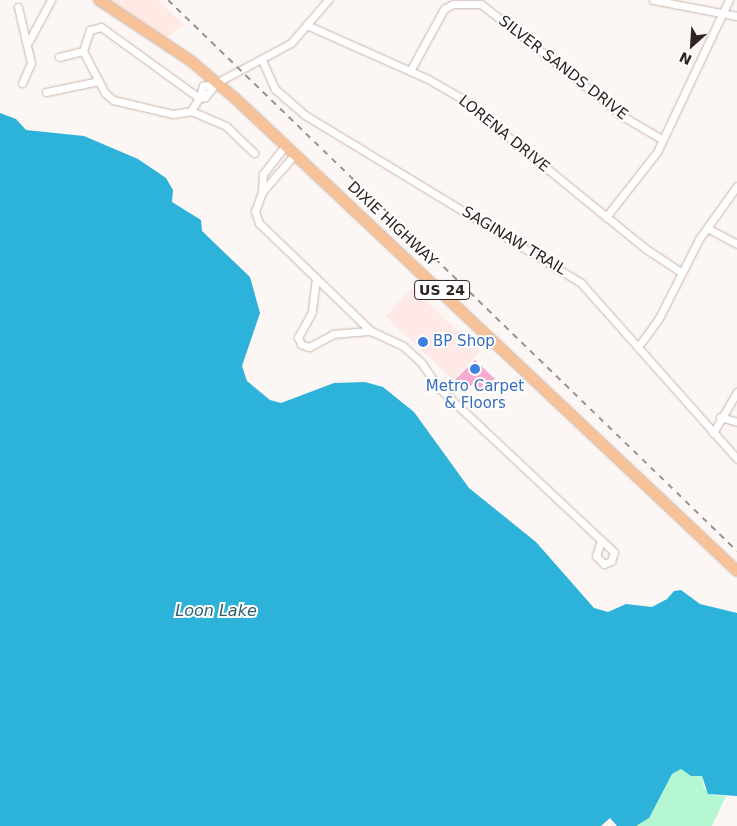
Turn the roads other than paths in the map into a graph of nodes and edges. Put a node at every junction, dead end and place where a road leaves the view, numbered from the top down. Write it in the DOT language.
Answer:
graph roads {
  1 [pos="52,0"];
  2 [pos="99,0"];
  3 [pos="328,0"];
  4 [pos="653,0"];
  5 [pos="728,0"];
  6 [pos="18,7"];
  7 [pos="722,15"];
  8 [pos="737,16"];
  9 [pos="309,26"];
  10 [pos="29,41"];
  11 [pos="82,51"];
  12 [pos="59,57"];
  13 [pos="262,60"];
  14 [pos="410,71"];
  15 [pos="99,81"];
  16 [pos="22,83"];
  17 [pos="216,83"];
  18 [pos="46,92"];
  19 [pos="199,98"];
  20 [pos="192,111"];
  21 [pos="663,140"];
  22 [pos="286,145"];
  23 [pos="254,153"];
  24 [pos="295,154"];
  25 [pos="737,186"];
  26 [pos="262,192"];
  27 [pos="606,217"];
  28 [pos="706,228"];
  29 [pos="737,244"];
  30 [pos="681,272"];
  31 [pos="316,278"];
  32 [pos="371,331"];
  33 [pos="638,347"];
  34 [pos="737,392"];
  35 [pos="720,417"];
  36 [pos="737,422"];
  37 [pos="713,432"];
  38 [pos="737,459"];
  39 [pos="601,540"];
  40 [pos="737,571"];
  1 -- 10 [label="street"];
  2 -- 17 [label="main road, DIXIE HIGHWAY / US 24"];
  3 -- 9 [label="street"];
  4 -- 7 [label="street"];
  5 -- 7 [label="street"];
  6 -- 10 [label="street"];
  7 -- 8 [label="street"];
  7 -- 21 [label="street"];
  9 -- 13 [label="street"];
  9 -- 14 [label="street, LORENA DRIVE"];
  10 -- 16 [label="street"];
  11 -- 12 [label="street"];
  11 -- 15 [label="street"];
  11 -- 19 [label="street"];
  13 -- 17 [label="street"];
  13 -- 33 [label="street, SAGINAW TRAIL"];
  14 -- 21 [label="street, SILVER SANDS DRIVE"];
  14 -- 27 [label="street, LORENA DRIVE"];
  15 -- 18 [label="street"];
  15 -- 20 [label="street"];
  17 -- 19 [label="street"];
  17 -- 22 [label="main road, DIXIE HIGHWAY / US 24"];
  19 -- 20 [label="street"];
  20 -- 23 [label="street"];
  21 -- 27 [label="street"];
  22 -- 24 [label="main road, DIXIE HIGHWAY / US 24"];
  22 -- 26 [label="street"];
  24 -- 26 [label="street"];
  24 -- 40 [label="main road, DIXIE HIGHWAY / US 24"];
  25 -- 28 [label="street"];
  26 -- 31 [label="street"];
  27 -- 30 [label="street, LORENA DRIVE"];
  28 -- 29 [label="street"];
  28 -- 30 [label="street"];
  30 -- 33 [label="street"];
  31 -- 32 [label="street"];
  31 -- 32 [label="street"];
  32 -- 39 [label="street"];
  33 -- 37 [label="street, SAGINAW TRAIL"];
  34 -- 35 [label="street"];
  35 -- 36 [label="street"];
  35 -- 37 [label="street"];
  37 -- 38 [label="street, SAGINAW TRAIL"];
}
